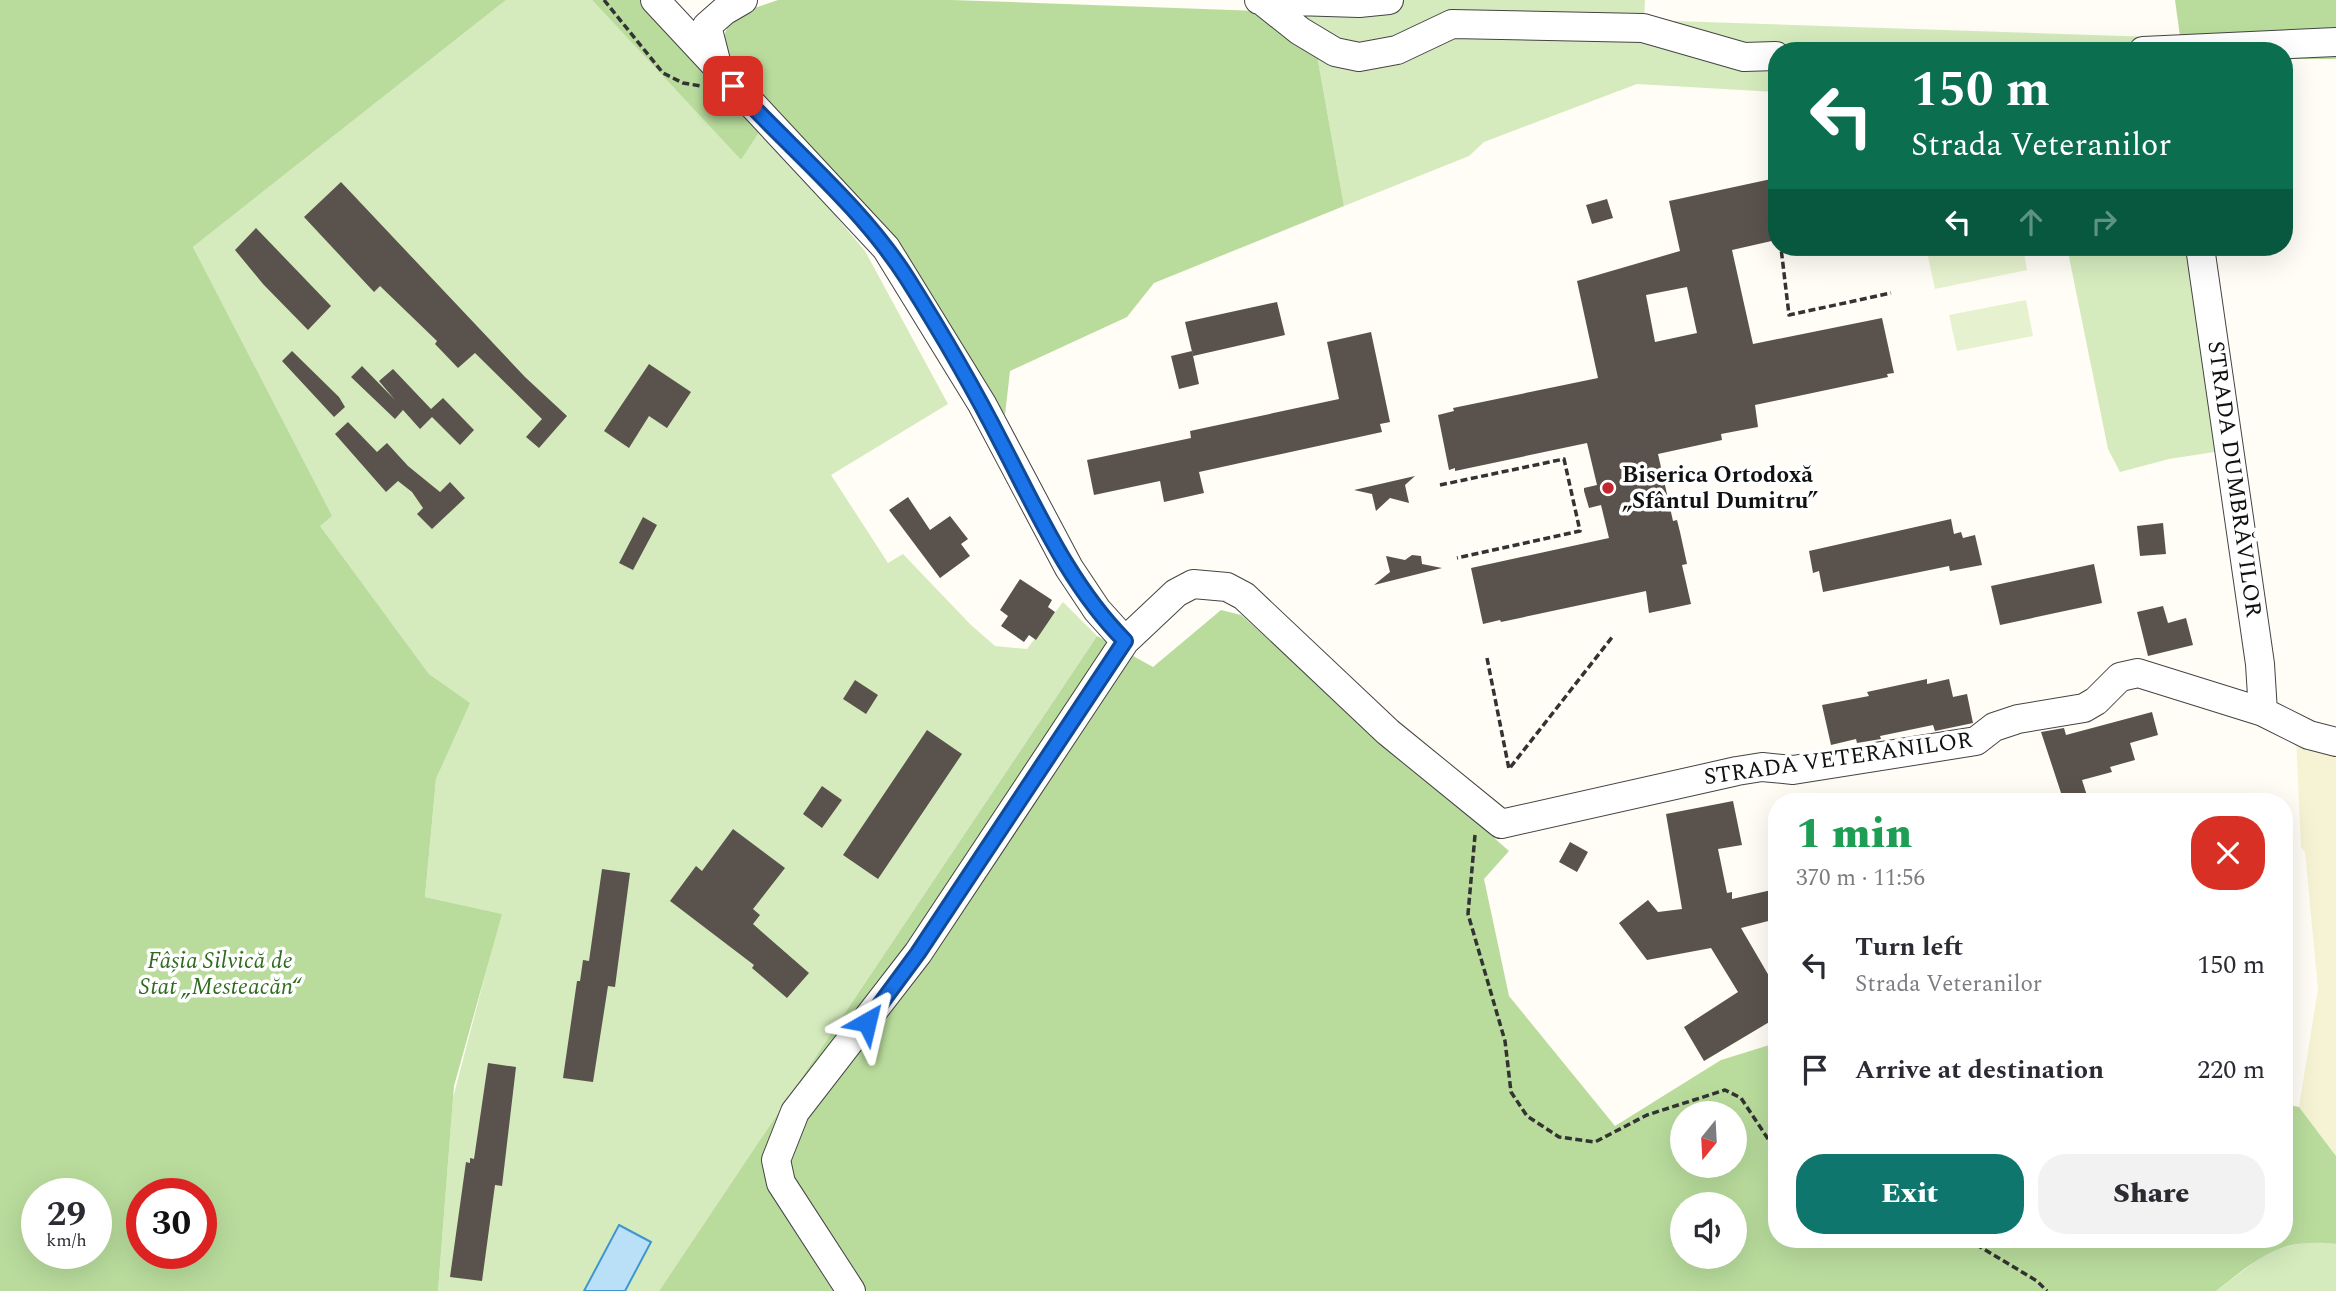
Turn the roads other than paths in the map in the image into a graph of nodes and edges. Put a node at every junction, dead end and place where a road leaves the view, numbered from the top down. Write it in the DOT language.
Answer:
graph roads {
  1 [pos="655,0"];
  2 [pos="743,0"];
  3 [pos="1251,0"];
  4 [pos="1261,0"];
  5 [pos="1389,0"];
  6 [pos="706,13"];
  7 [pos="2336,42"];
  8 [pos="2293,44"];
  9 [pos="1768,56"];
  10 [pos="714,79"];
  11 [pos="2201,256"];
  12 [pos="1125,641"];
  13 [pos="2263,712"];
  14 [pos="2336,742"];
  15 [pos="851,1291"];
  1 -- 10 [label="street"];
  2 -- 6 [label="street"];
  3 -- 4 [label="street"];
  4 -- 5 [label="street"];
  4 -- 9 [label="street"];
  6 -- 10 [label="street"];
  7 -- 8 [label="street"];
  10 -- 12 [label="street"];
  11 -- 13 [label="street, STRADA DUMBRĂVILOR"];
  12 -- 13 [label="street, STRADA VETERANILOR"];
  12 -- 15 [label="street, STRADA VETERANILOR"];
  13 -- 14 [label="street"];
}
